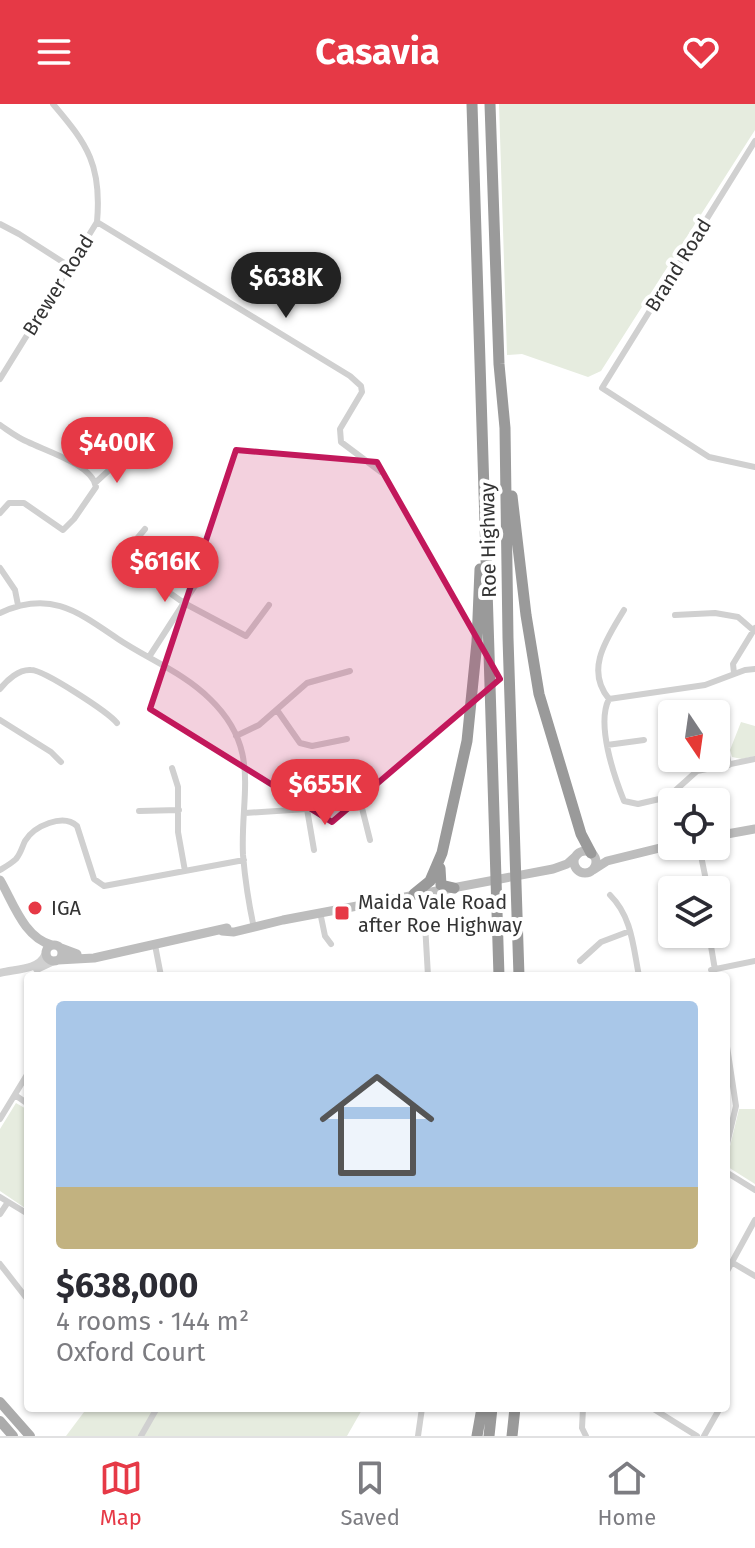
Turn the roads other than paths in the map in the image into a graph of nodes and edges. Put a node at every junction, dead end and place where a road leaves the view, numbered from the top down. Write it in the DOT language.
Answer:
graph roads {
  1 [pos="53,104"];
  2 [pos="472,104"];
  3 [pos="490,104"];
  4 [pos="755,141"];
  5 [pos="97,222"];
  6 [pos="0,224"];
  7 [pos="69,266"];
  8 [pos="0,379"];
  9 [pos="0,425"];
  10 [pos="505,428"];
  11 [pos="120,460"];
  12 [pos="755,467"];
  13 [pos="381,472"];
  14 [pos="95,483"];
  15 [pos="484,509"];
  16 [pos="0,513"];
  17 [pos="145,529"];
  18 [pos="207,567"];
  19 [pos="0,568"];
  20 [pos="184,603"];
  21 [pos="18,605"];
  22 [pos="269,605"];
  23 [pos="624,610"];
  24 [pos="0,613"];
  25 [pos="675,615"];
  26 [pos="754,629"];
  27 [pos="149,657"];
  28 [pos="755,669"];
  29 [pos="350,671"];
  30 [pos="734,673"];
  31 [pos="0,689"];
  32 [pos="609,699"];
  33 [pos="277,710"];
  34 [pos="0,720"];
  35 [pos="117,723"];
  36 [pos="236,736"];
  37 [pos="347,739"];
  38 [pos="644,740"];
  39 [pos="607,745"];
  40 [pos="755,759"];
  41 [pos="61,762"];
  42 [pos="730,765"];
  43 [pos="172,768"];
  44 [pos="696,772"];
  45 [pos="307,809"];
  46 [pos="179,810"];
  47 [pos="139,811"];
  48 [pos="245,813"];
  49 [pos="755,829"];
  50 [pos="730,833"];
  51 [pos="370,840"];
  52 [pos="658,848"];
  53 [pos="314,850"];
  54 [pos="645,851"];
  55 [pos="442,853"];
  56 [pos="592,854"];
  57 [pos="577,855"];
  58 [pos="244,860"];
  59 [pos="553,869"];
  60 [pos="0,870"];
  61 [pos="185,871"];
  62 [pos="587,872"];
  63 [pos="0,880"];
  64 [pos="454,888"];
  65 [pos="0,891"];
  66 [pos="414,894"];
  67 [pos="610,895"];
  68 [pos="320,912"];
  69 [pos="425,924"];
  70 [pos="256,925"];
  71 [pos="630,931"];
  72 [pos="331,944"];
  73 [pos="155,945"];
  74 [pos="56,946"];
  75 [pos="710,948"];
  76 [pos="133,949"];
  77 [pos="51,958"];
  78 [pos="580,961"];
  79 [pos="755,961"];
  80 [pos="2,972"];
  81 [pos="160,972"];
  82 [pos="428,972"];
  83 [pos="499,972"];
  84 [pos="519,972"];
  85 [pos="638,972"];
  86 [pos="714,972"];
  87 [pos="717,972"];
  88 [pos="24,1080"];
  89 [pos="730,1080"];
  90 [pos="15,1095"];
  91 [pos="24,1101"];
  92 [pos="0,1119"];
  93 [pos="730,1131"];
  94 [pos="730,1174"];
  95 [pos="755,1190"];
  96 [pos="0,1197"];
  97 [pos="8,1202"];
  98 [pos="24,1212"];
  99 [pos="0,1214"];
  100 [pos="755,1220"];
  101 [pos="733,1263"];
  102 [pos="0,1264"];
  103 [pos="730,1267"];
  104 [pos="755,1276"];
  105 [pos="24,1295"];
  106 [pos="0,1402"];
  107 [pos="155,1412"];
  108 [pos="421,1412"];
  109 [pos="481,1412"];
  110 [pos="492,1412"];
  111 [pos="518,1412"];
  112 [pos="583,1412"];
  113 [pos="658,1412"];
  114 [pos="718,1412"];
  115 [pos="0,1424"];
  116 [pos="12,1436"];
  117 [pos="30,1436"];
  118 [pos="141,1436"];
  119 [pos="418,1436"];
  120 [pos="477,1436"];
  121 [pos="489,1436"];
  122 [pos="515,1436"];
  123 [pos="586,1436"];
  124 [pos="697,1436"];
  125 [pos="704,1436"];
  1 -- 5 [label="street, Brewer Road"];
  2 -- 15 [label="highway, Roe Highway"];
  3 -- 10 [label="highway, Roe Highway"];
  4 -- 12 [label="street, Brand Road"];
  5 -- 7 [label="street, Brewer Road"];
  5 -- 13 [label="street"];
  6 -- 7 [label="street"];
  7 -- 8 [label="street, Brewer Road"];
  9 -- 14 [label="street"];
  10 -- 56 [label="highway"];
  10 -- 84 [label="highway, Roe Highway"];
  11 -- 14 [label="street"];
  14 -- 16 [label="street"];
  15 -- 55 [label="highway"];
  15 -- 83 [label="highway, Roe Highway"];
  17 -- 20 [label="street"];
  18 -- 20 [label="street"];
  19 -- 21 [label="street"];
  20 -- 22 [label="street"];
  20 -- 27 [label="street"];
  21 -- 24 [label="street"];
  21 -- 27 [label="street"];
  23 -- 32 [label="street"];
  25 -- 26 [label="street"];
  26 -- 30 [label="street"];
  27 -- 36 [label="street"];
  28 -- 30 [label="street"];
  29 -- 33 [label="street"];
  30 -- 32 [label="street"];
  31 -- 35 [label="street"];
  32 -- 39 [label="street"];
  33 -- 36 [label="street"];
  33 -- 37 [label="street"];
  34 -- 41 [label="street"];
  36 -- 48 [label="street"];
  38 -- 39 [label="street"];
  39 -- 44 [label="street"];
  40 -- 42 [label="street"];
  43 -- 46 [label="street"];
  45 -- 48 [label="street"];
  45 -- 51 [label="street"];
  45 -- 53 [label="street"];
  46 -- 47 [label="street"];
  46 -- 61 [label="street"];
  48 -- 58 [label="street"];
  49 -- 50 [label="main road"];
  52 -- 54 [label="main road"];
  54 -- 56 [label="main road"];
  54 -- 62 [label="main road"];
  55 -- 64 [label="highway"];
  55 -- 66 [label="highway"];
  56 -- 57 [label="main road"];
  56 -- 62 [label="main road"];
  57 -- 59 [label="main road"];
  57 -- 62 [label="main road"];
  58 -- 61 [label="street"];
  58 -- 70 [label="street"];
  59 -- 62 [label="main road"];
  59 -- 64 [label="main road"];
  60 -- 61 [label="street"];
  63 -- 74 [label="main road"];
  64 -- 66 [label="main road"];
  65 -- 77 [label="main road"];
  66 -- 68 [label="main road"];
  67 -- 71 [label="street"];
  68 -- 70 [label="main road"];
  68 -- 72 [label="street"];
  69 -- 82 [label="street"];
  70 -- 73 [label="main road"];
  71 -- 78 [label="street"];
  71 -- 85 [label="street"];
  73 -- 76 [label="main road"];
  73 -- 81 [label="street"];
  74 -- 76 [label="main road"];
  74 -- 77 [label="main road"];
  74 -- 77 [label="main road"];
  75 -- 86 [label="street"];
  76 -- 77 [label="main road"];
  77 -- 80 [label="street"];
  79 -- 87 [label="street"];
  88 -- 90 [label="street"];
  89 -- 93 [label="street"];
  90 -- 91 [label="street"];
  90 -- 92 [label="street"];
  94 -- 95 [label="street"];
  96 -- 97 [label="street"];
  97 -- 98 [label="street"];
  97 -- 99 [label="street"];
  100 -- 101 [label="street"];
  101 -- 103 [label="street"];
  101 -- 104 [label="street"];
  102 -- 105 [label="street"];
  106 -- 117 [label="main road"];
  107 -- 118 [label="street"];
  108 -- 119 [label="street"];
  109 -- 120 [label="highway"];
  110 -- 121 [label="highway"];
  111 -- 122 [label="highway"];
  112 -- 123 [label="street"];
  113 -- 124 [label="street"];
  114 -- 125 [label="street"];
  115 -- 116 [label="main road"];
}
